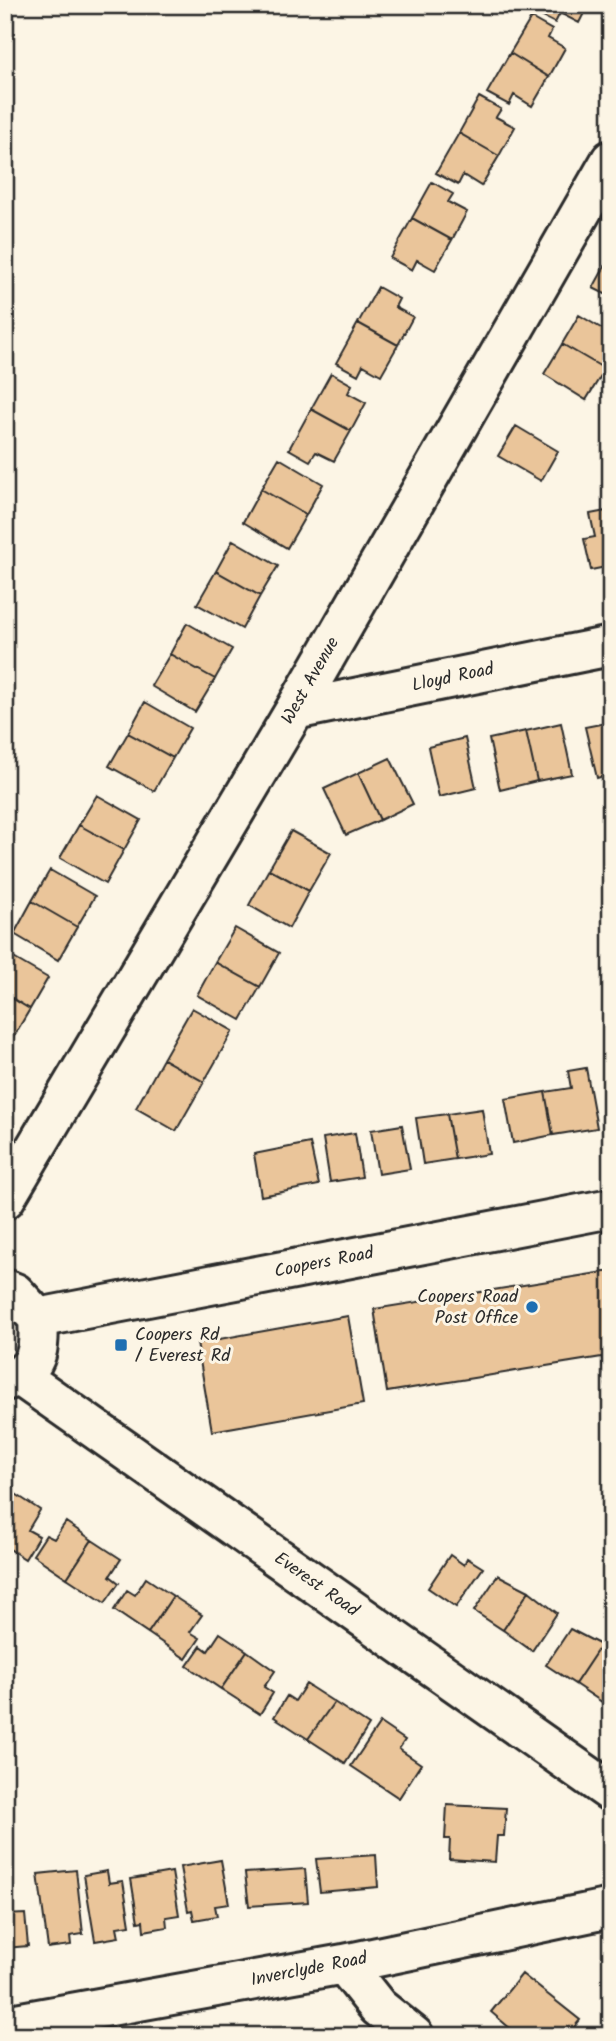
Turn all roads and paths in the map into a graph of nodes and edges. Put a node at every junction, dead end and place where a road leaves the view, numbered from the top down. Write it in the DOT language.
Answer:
graph roads {
  1 [pos="611,159"];
  2 [pos="611,646"];
  3 [pos="295,710"];
  4 [pos="5,1199"];
  5 [pos="611,1209"];
  6 [pos="5,1289"];
  7 [pos="38,1318"];
  8 [pos="13,1379"];
  9 [pos="611,1792"];
  10 [pos="611,1908"];
  11 [pos="344,1964"];
  12 [pos="5,2025"];
  13 [pos="414,2036"];
  1 -- 3 [label="street, West Avenue"];
  2 -- 3 [label="street, Lloyd Road"];
  3 -- 4 [label="street, West Avenue"];
  5 -- 7 [label="street, Coopers Road"];
  6 -- 7 [label="street"];
  7 -- 8 [label="street"];
  8 -- 9 [label="street, Everest Road"];
  10 -- 11 [label="street, Inverclyde Road"];
  11 -- 12 [label="street, Inverclyde Road"];
  11 -- 13 [label="street"];
}
